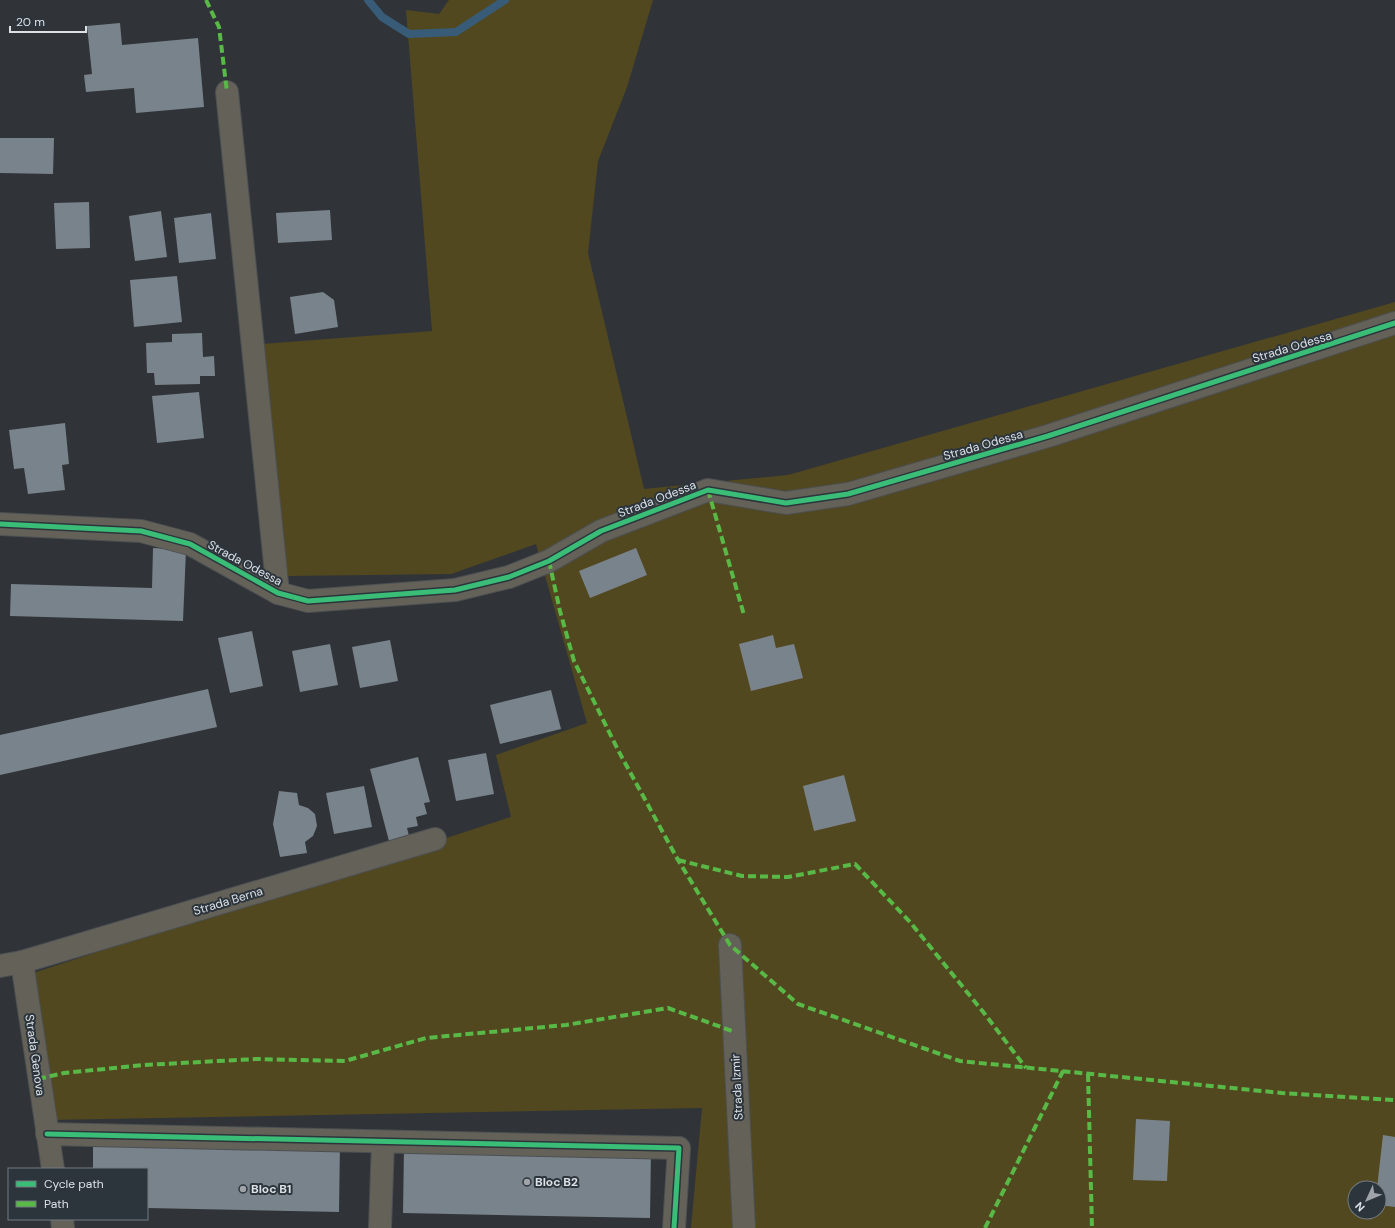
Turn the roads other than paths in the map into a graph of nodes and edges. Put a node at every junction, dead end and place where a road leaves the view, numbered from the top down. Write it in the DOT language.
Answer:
graph roads {
  1 [pos="227,92"];
  2 [pos="1395,324"];
  3 [pos="0,524"];
  4 [pos="278,593"];
  5 [pos="435,839"];
  6 [pos="730,945"];
  7 [pos="22,962"];
  8 [pos="0,966"];
  9 [pos="47,1134"];
  10 [pos="383,1142"];
  11 [pos="53,1168"];
  12 [pos="380,1228"];
  13 [pos="674,1228"];
  14 [pos="744,1228"];
  1 -- 4 [label="street"];
  2 -- 4 [label="street, Strada Odessa"];
  3 -- 4 [label="street, Strada Odessa"];
  5 -- 7 [label="street, Strada Berna"];
  6 -- 14 [label="street, Strada Izmir"];
  7 -- 8 [label="street"];
  7 -- 9 [label="street, Strada Genova"];
  9 -- 10 [label="street"];
  9 -- 11 [label="street, Strada Genova"];
  10 -- 12 [label="street"];
  10 -- 13 [label="street"];
}
